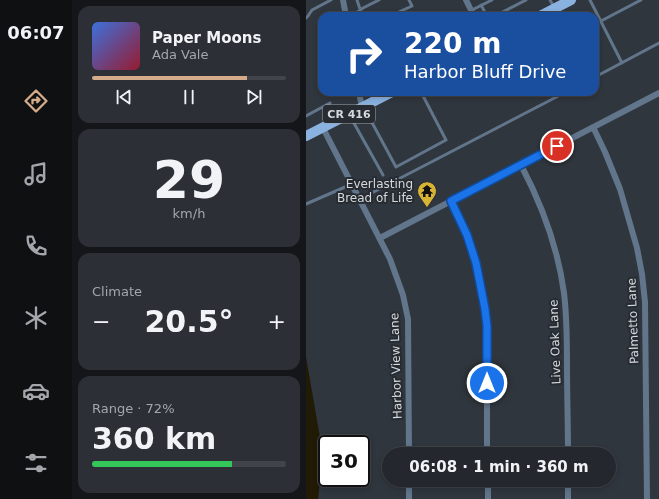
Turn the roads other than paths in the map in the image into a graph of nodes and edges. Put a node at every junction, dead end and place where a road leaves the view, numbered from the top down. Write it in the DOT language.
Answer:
graph roads {
  1 [pos="331,0"];
  2 [pos="343,0"];
  3 [pos="357,0"];
  4 [pos="379,0"];
  5 [pos="409,0"];
  6 [pos="466,0"];
  7 [pos="492,0"];
  8 [pos="526,0"];
  9 [pos="571,0"];
  10 [pos="590,0"];
  11 [pos="640,0"];
  12 [pos="552,4"];
  13 [pos="481,5"];
  14 [pos="360,10"];
  15 [pos="345,12"];
  16 [pos="357,12"];
  17 [pos="399,12"];
  18 [pos="472,12"];
  19 [pos="474,12"];
  20 [pos="485,12"];
  21 [pos="503,12"];
  22 [pos="544,12"];
  23 [pos="596,12"];
  24 [pos="599,17"];
  25 [pos="306,18"];
  26 [pos="601,21"];
  27 [pos="659,44"];
  28 [pos="622,63"];
  29 [pos="599,75"];
  30 [pos="659,93"];
  31 [pos="360,96"];
  32 [pos="384,96"];
  33 [pos="423,96"];
  34 [pos="558,96"];
  35 [pos="330,103"];
  36 [pos="362,108"];
  37 [pos="350,114"];
  38 [pos="306,116"];
  39 [pos="593,127"];
  40 [pos="323,128"];
  41 [pos="306,136"];
  42 [pos="521,164"];
  43 [pos="383,175"];
  44 [pos="352,184"];
  45 [pos="360,199"];
  46 [pos="451,201"];
  47 [pos="306,204"];
  48 [pos="380,238"];
  49 [pos="409,447"];
  50 [pos="488,447"];
  51 [pos="568,447"];
  52 [pos="409,487"];
  53 [pos="488,487"];
  54 [pos="568,487"];
  55 [pos="409,499"];
  56 [pos="488,499"];
  57 [pos="568,499"];
  58 [pos="647,499"];
  1 -- 25 [label="lane"];
  2 -- 15 [label="street"];
  3 -- 14 [label="lane"];
  4 -- 14 [label="lane"];
  5 -- 17 [label="lane"];
  6 -- 18 [label="street"];
  7 -- 13 [label="lane"];
  8 -- 21 [label="lane"];
  9 -- 12 [label="main road"];
  10 -- 23 [label="lane"];
  11 -- 26 [label="lane"];
  12 -- 22 [label="main road"];
  13 -- 19 [label="lane"];
  13 -- 20 [label="lane"];
  14 -- 16 [label="lane"];
  24 -- 26 [label="lane"];
  26 -- 28 [label="lane"];
  27 -- 28 [label="lane"];
  28 -- 29 [label="lane"];
  30 -- 39 [label="street"];
  31 -- 36 [label="street"];
  32 -- 36 [label="main road, CR 416"];
  33 -- 36 [label="lane"];
  34 -- 45 [label="lane"];
  35 -- 38 [label="lane"];
  36 -- 37 [label="main road, CR 416"];
  37 -- 40 [label="main road, CR 416"];
  37 -- 43 [label="lane"];
  39 -- 42 [label="street"];
  39 -- 58 [label="street, Palmetto Lane"];
  40 -- 41 [label="main road, CR 416"];
  40 -- 44 [label="street, Harbor View Lane"];
  42 -- 46 [label="street"];
  42 -- 51 [label="street, Live Oak Lane"];
  44 -- 45 [label="street, Harbor View Lane"];
  44 -- 47 [label="lane"];
  45 -- 48 [label="street, Harbor View Lane"];
  46 -- 48 [label="street"];
  46 -- 50 [label="street"];
  48 -- 49 [label="street, Harbor View Lane"];
  52 -- 55 [label="street"];
  53 -- 56 [label="street"];
  54 -- 57 [label="street"];
}
